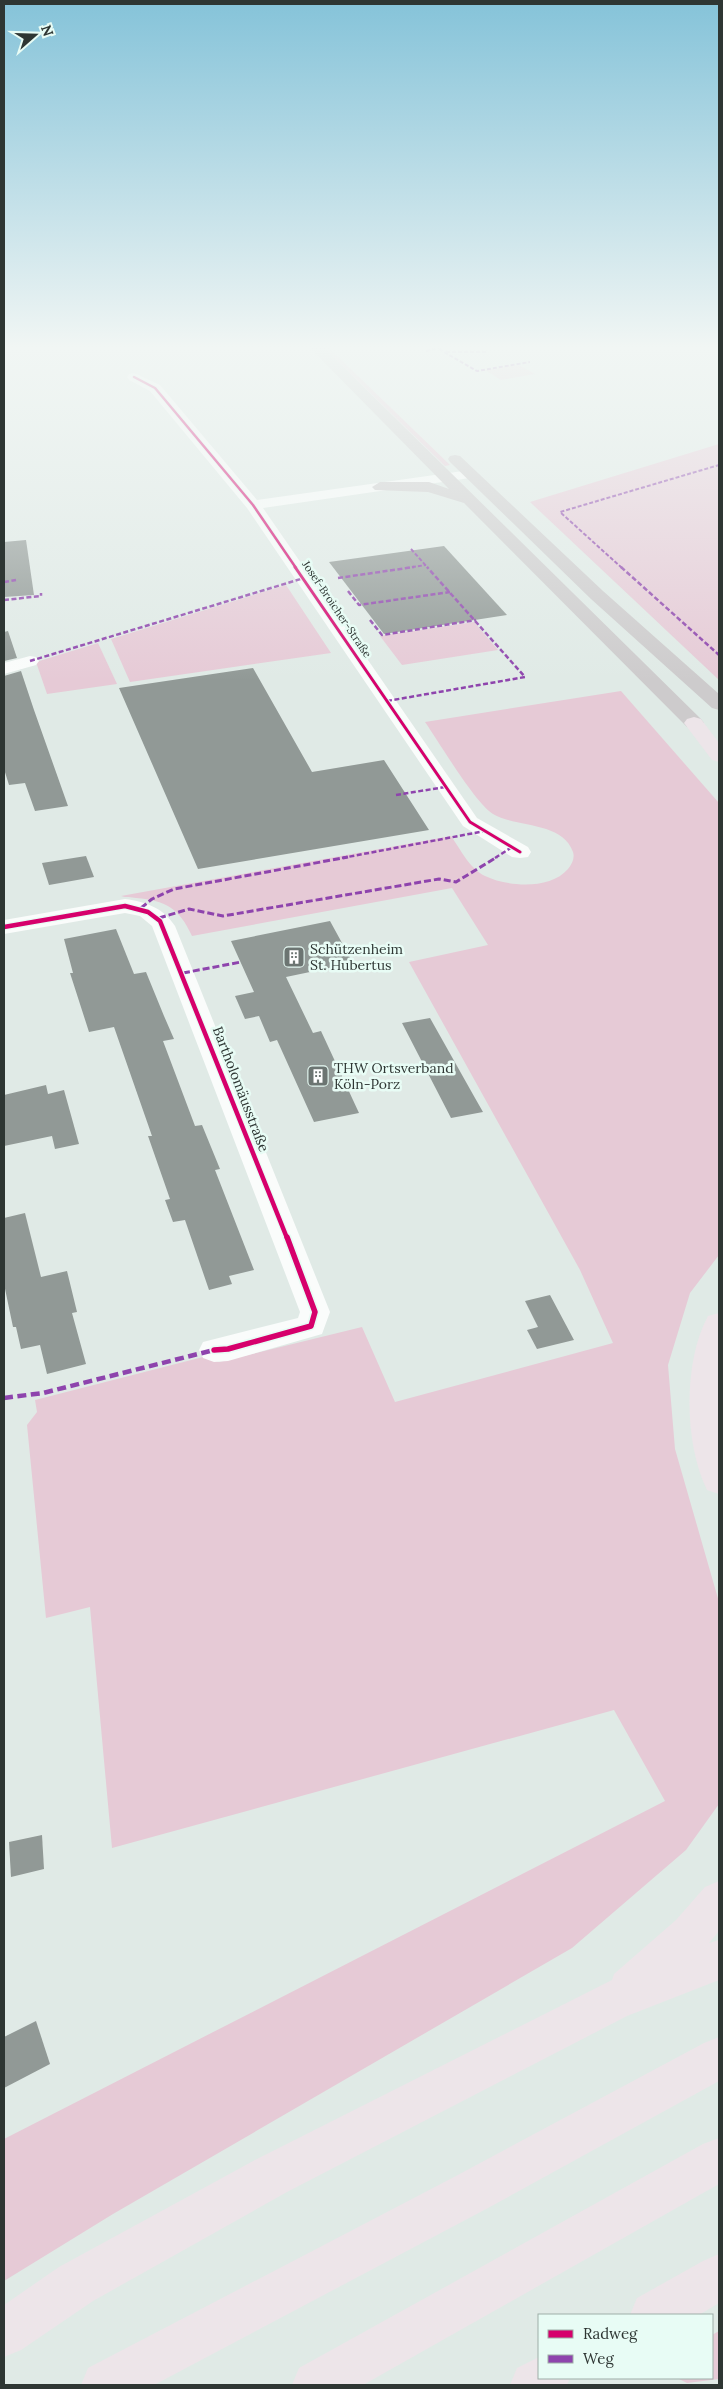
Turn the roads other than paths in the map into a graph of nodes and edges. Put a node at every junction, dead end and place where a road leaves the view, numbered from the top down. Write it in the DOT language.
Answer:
graph roads {
  1 [pos="213,457"];
  2 [pos="423,457"];
  3 [pos="427,457"];
  4 [pos="453,457"];
  5 [pos="470,474"];
  6 [pos="447,477"];
  7 [pos="380,487"];
  8 [pos="472,502"];
  9 [pos="253,505"];
  10 [pos="30,660"];
  11 [pos="4,668"];
  12 [pos="719,704"];
  13 [pos="694,723"];
  14 [pos="719,747"];
  15 [pos="719,756"];
  16 [pos="520,852"];
  17 [pos="4,927"];
  18 [pos="719,1324"];
  19 [pos="214,1350"];
  20 [pos="719,1480"];
  21 [pos="719,1901"];
  22 [pos="719,1960"];
  23 [pos="616,2000"];
  24 [pos="719,2058"];
  25 [pos="719,2160"];
  26 [pos="719,2277"];
  27 [pos="656,2314"];
  28 [pos="4,2333"];
  29 [pos="105,2385"];
  30 [pos="316,2385"];
  1 -- 9 [label="street, Josef-Broicher-Straße"];
  2 -- 7 [label="main road"];
  3 -- 6 [label="main road"];
  4 -- 5 [label="main road"];
  5 -- 6 [label="street"];
  5 -- 12 [label="main road"];
  6 -- 7 [label="street"];
  6 -- 8 [label="main road"];
  7 -- 8 [label="main road"];
  7 -- 9 [label="street"];
  8 -- 13 [label="main road"];
  9 -- 16 [label="street, Josef-Broicher-Straße"];
  10 -- 11 [label="street"];
  13 -- 14 [label="highway"];
  13 -- 15 [label="highway"];
  17 -- 19 [label="street, Bartholomäusstraße"];
  18 -- 20 [label="highway"];
  21 -- 23 [label="highway"];
  22 -- 23 [label="highway"];
  23 -- 28 [label="highway"];
  24 -- 29 [label="highway"];
  25 -- 30 [label="highway"];
  26 -- 27 [label="highway"];
}
